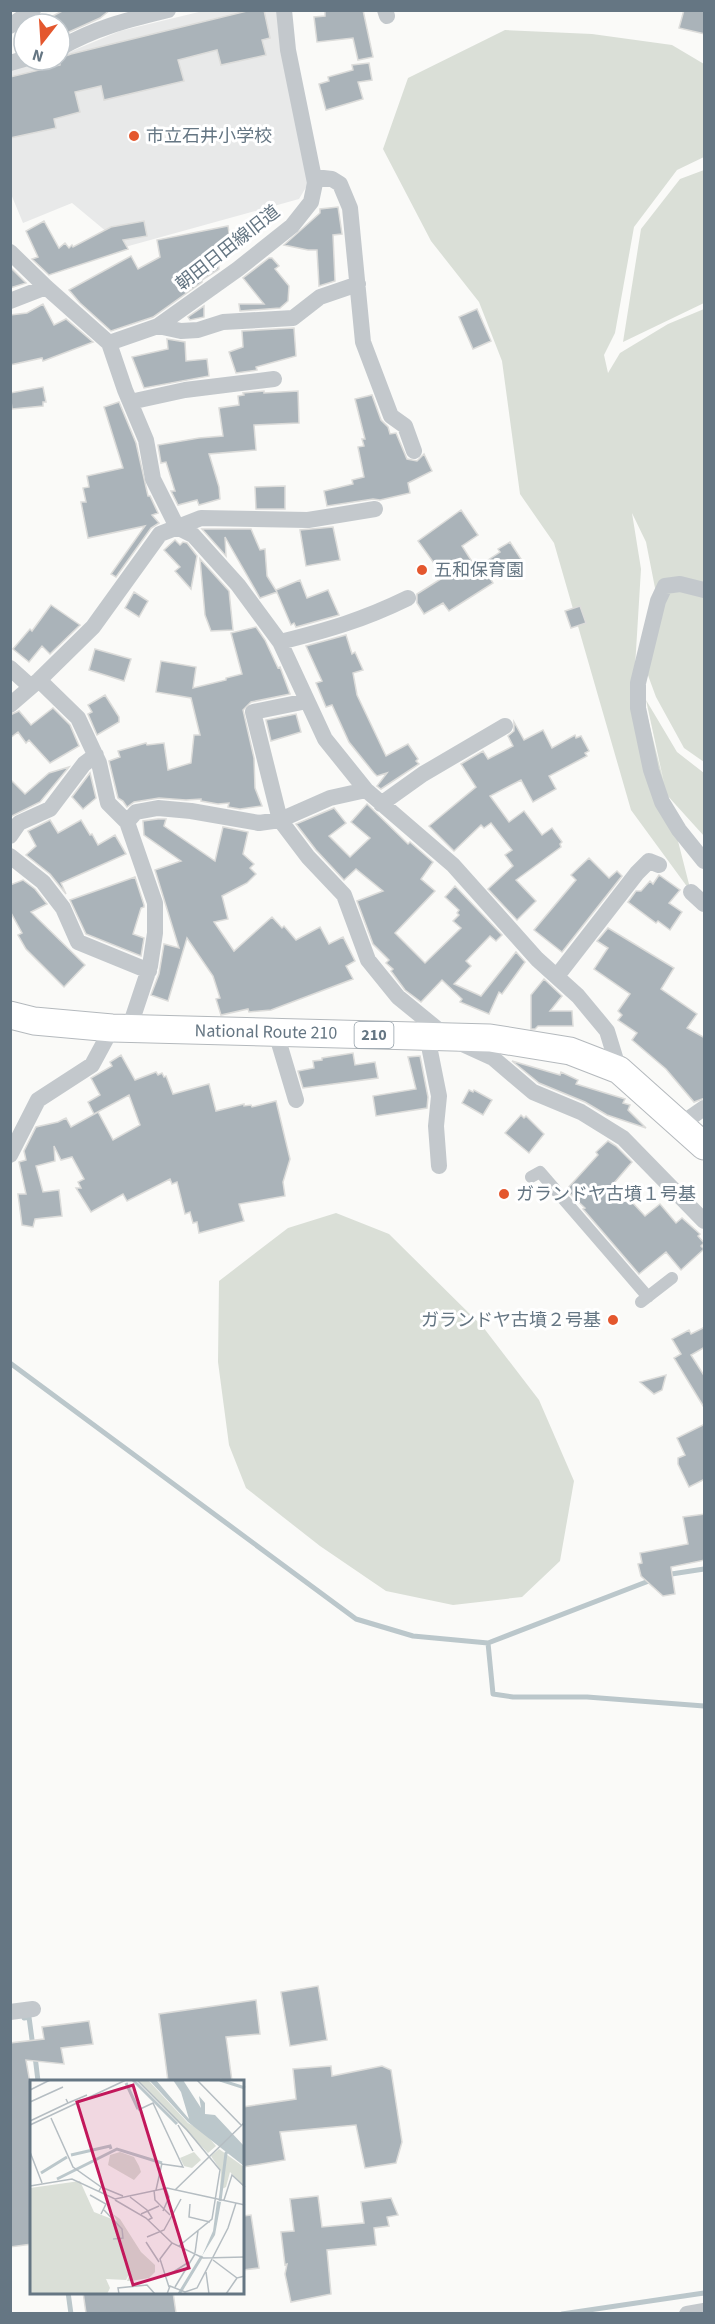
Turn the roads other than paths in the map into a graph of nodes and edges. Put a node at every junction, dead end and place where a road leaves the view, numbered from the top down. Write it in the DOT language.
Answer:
graph roads {
  1 [pos="33,10"];
  2 [pos="168,10"];
  3 [pos="284,10"];
  4 [pos="10,27"];
  5 [pos="72,41"];
  6 [pos="314,177"];
  7 [pos="10,252"];
  8 [pos="358,284"];
  9 [pos="46,287"];
  10 [pos="10,301"];
  11 [pos="158,326"];
  12 [pos="109,343"];
  13 [pos="274,379"];
  14 [pos="130,402"];
  15 [pos="414,451"];
  16 [pos="375,509"];
  17 [pos="177,526"];
  18 [pos="705,590"];
  19 [pos="408,598"];
  20 [pos="280,642"];
  21 [pos="10,668"];
  22 [pos="35,684"];
  23 [pos="307,701"];
  24 [pos="10,705"];
  25 [pos="505,726"];
  26 [pos="96,755"];
  27 [pos="366,790"];
  28 [pos="381,804"];
  29 [pos="280,820"];
  30 [pos="127,822"];
  31 [pos="10,836"];
  32 [pos="10,856"];
  33 [pos="705,861"];
  34 [pos="659,865"];
  35 [pos="691,892"];
  36 [pos="705,904"];
  37 [pos="149,971"];
  38 [pos="557,976"];
  39 [pos="10,1015"];
  40 [pos="120,1029"];
  41 [pos="276,1033"];
  42 [pos="437,1037"];
  43 [pos="619,1070"];
  44 [pos="296,1100"];
  45 [pos="705,1108"];
  46 [pos="681,1124"];
  47 [pos="705,1146"];
  48 [pos="10,1155"];
  49 [pos="439,1166"];
  50 [pos="531,1177"];
  51 [pos="705,1221"];
  52 [pos="672,1278"];
  53 [pos="33,2009"];
  54 [pos="10,2012"];
  55 [pos="705,2311"];
  56 [pos="687,2313"];
  1 -- 4 [label="street"];
  2 -- 5 [label="street"];
  3 -- 6 [label="street, 朝田日田線旧道"];
  6 -- 8 [label="street"];
  6 -- 11 [label="street, 朝田日田線旧道"];
  7 -- 9 [label="street"];
  8 -- 11 [label="street"];
  8 -- 15 [label="street"];
  9 -- 10 [label="street"];
  9 -- 12 [label="street"];
  11 -- 12 [label="street, 朝田日田線旧道"];
  12 -- 14 [label="street"];
  13 -- 14 [label="street"];
  14 -- 17 [label="street"];
  16 -- 17 [label="street"];
  17 -- 20 [label="street"];
  17 -- 22 [label="street"];
  18 -- 33 [label="street"];
  19 -- 20 [label="street"];
  20 -- 23 [label="street"];
  21 -- 22 [label="street"];
  22 -- 24 [label="street"];
  22 -- 26 [label="street"];
  23 -- 27 [label="street"];
  23 -- 29 [label="street"];
  25 -- 28 [label="street"];
  26 -- 30 [label="street"];
  26 -- 31 [label="street"];
  27 -- 28 [label="street"];
  27 -- 29 [label="street"];
  28 -- 38 [label="street"];
  29 -- 30 [label="street"];
  29 -- 42 [label="street"];
  30 -- 37 [label="street"];
  32 -- 37 [label="street"];
  34 -- 38 [label="street"];
  35 -- 36 [label="street"];
  37 -- 40 [label="street"];
  38 -- 43 [label="street"];
  39 -- 40 [label="highway, National Route 210 / 210"];
  40 -- 41 [label="highway, National Route 210 / 210"];
  40 -- 48 [label="street"];
  41 -- 42 [label="highway, National Route 210 / 210"];
  41 -- 44 [label="street"];
  42 -- 43 [label="highway, National Route 210 / 210"];
  42 -- 49 [label="street"];
  42 -- 51 [label="street"];
  43 -- 46 [label="highway, National Route 210 / 210"];
  45 -- 46 [label="street"];
  46 -- 47 [label="highway, National Route 210 / 210"];
  50 -- 52 [label="street"];
  53 -- 54 [label="street"];
  55 -- 56 [label="street"];
}
